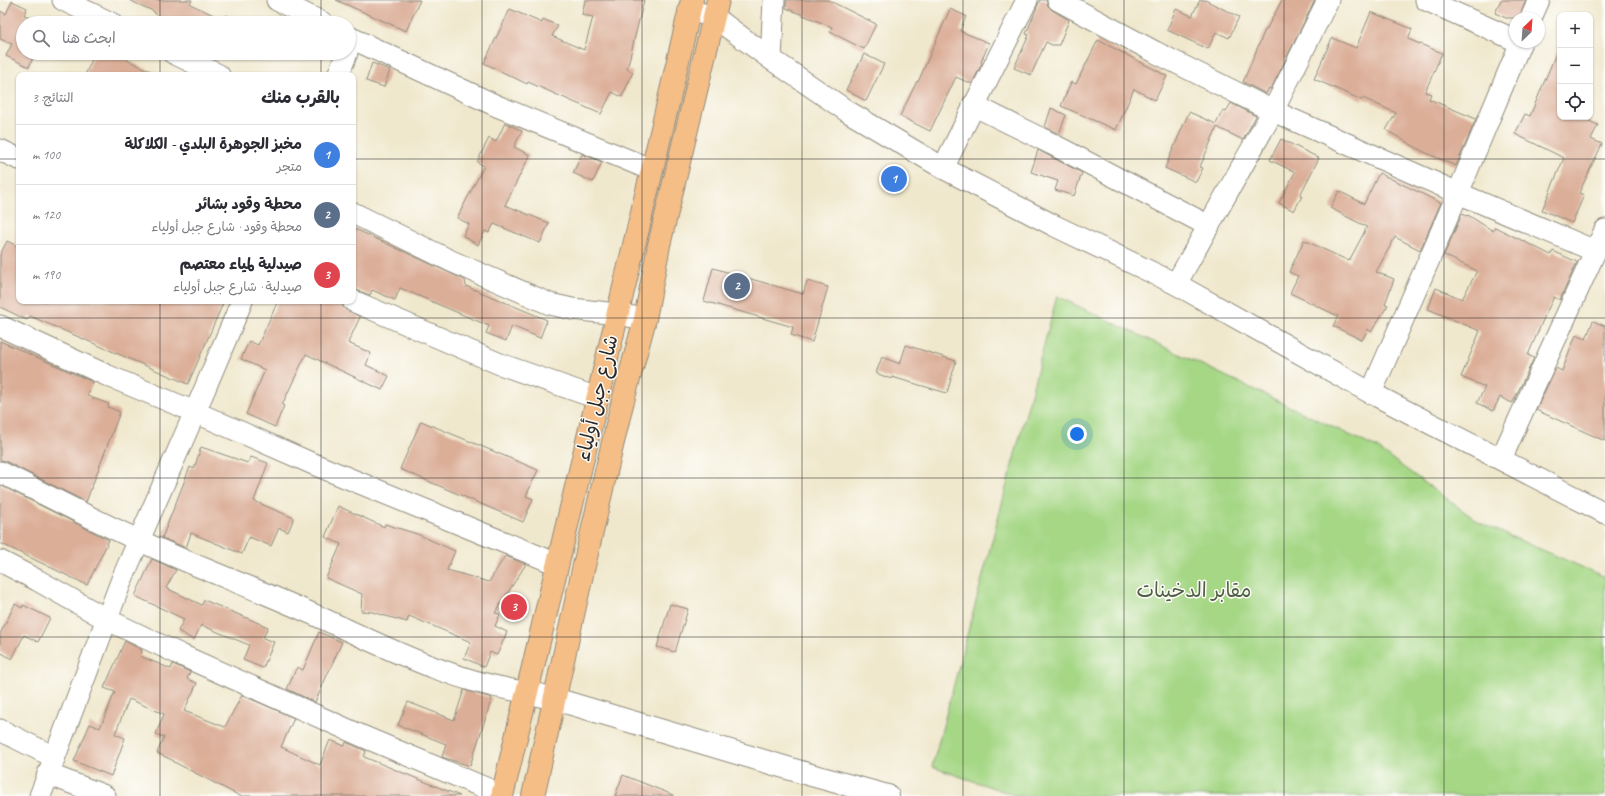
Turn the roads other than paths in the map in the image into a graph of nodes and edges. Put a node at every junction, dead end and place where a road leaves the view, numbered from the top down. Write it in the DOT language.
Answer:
graph roads {
  1 [pos="63,0"];
  2 [pos="774,0"];
  3 [pos="1027,0"];
  4 [pos="1058,0"];
  5 [pos="1328,0"];
  6 [pos="1426,0"];
  7 [pos="1539,0"];
  8 [pos="281,1"];
  9 [pos="690,5"];
  10 [pos="716,9"];
  11 [pos="1534,12"];
  12 [pos="96,16"];
  13 [pos="310,16"];
  14 [pos="1509,37"];
  15 [pos="356,47"];
  16 [pos="1518,48"];
  17 [pos="188,60"];
  18 [pos="344,60"];
  19 [pos="771,60"];
  20 [pos="213,72"];
  21 [pos="339,72"];
  22 [pos="973,105"];
  23 [pos="1273,112"];
  24 [pos="0,150"];
  25 [pos="16,158"];
  26 [pos="943,168"];
  27 [pos="652,170"];
  28 [pos="1458,193"];
  29 [pos="356,214"];
  30 [pos="1209,226"];
  31 [pos="1605,230"];
  32 [pos="1596,251"];
  33 [pos="1176,284"];
  34 [pos="356,302"];
  35 [pos="241,304"];
  36 [pos="617,314"];
  37 [pos="645,320"];
  38 [pos="0,326"];
  39 [pos="1371,393"];
  40 [pos="598,398"];
  41 [pos="195,412"];
  42 [pos="1501,459"];
  43 [pos="0,472"];
  44 [pos="1605,513"];
  45 [pos="138,540"];
  46 [pos="0,561"];
  47 [pos="557,564"];
  48 [pos="106,619"];
  49 [pos="526,692"];
  50 [pos="555,698"];
  51 [pos="0,730"];
  52 [pos="51,766"];
  53 [pos="40,796"];
  54 [pos="105,796"];
  55 [pos="502,796"];
  56 [pos="533,796"];
  57 [pos="888,796"];
  1 -- 12 [label="street"];
  2 -- 19 [label="street"];
  3 -- 22 [label="street"];
  4 -- 23 [label="street"];
  5 -- 23 [label="street"];
  6 -- 14 [label="street"];
  7 -- 11 [label="street"];
  8 -- 13 [label="street"];
  9 -- 10 [label="street"];
  9 -- 27 [label="main road, شارع جبل أولياء"];
  10 -- 19 [label="street"];
  10 -- 37 [label="main road, شارع جبل أولياء"];
  15 -- 27 [label="street"];
  16 -- 28 [label="street"];
  17 -- 20 [label="street"];
  18 -- 21 [label="street"];
  19 -- 26 [label="street"];
  22 -- 26 [label="street"];
  22 -- 30 [label="street"];
  23 -- 28 [label="street"];
  23 -- 30 [label="street"];
  24 -- 25 [label="street"];
  26 -- 33 [label="street"];
  27 -- 36 [label="main road, شارع جبل أولياء"];
  28 -- 32 [label="street"];
  28 -- 39 [label="street"];
  29 -- 36 [label="street"];
  30 -- 33 [label="street"];
  31 -- 32 [label="street"];
  32 -- 42 [label="street"];
  33 -- 39 [label="street"];
  34 -- 40 [label="street"];
  35 -- 41 [label="street"];
  36 -- 37 [label="street"];
  36 -- 40 [label="main road, شارع جبل أولياء"];
  37 -- 50 [label="main road, شارع جبل أولياء"];
  38 -- 41 [label="street"];
  39 -- 42 [label="street"];
  40 -- 47 [label="main road, شارع جبل أولياء"];
  41 -- 45 [label="street"];
  41 -- 47 [label="street"];
  42 -- 44 [label="street"];
  43 -- 45 [label="street"];
  45 -- 48 [label="street"];
  45 -- 49 [label="street"];
  46 -- 48 [label="street"];
  47 -- 49 [label="main road, شارع جبل أولياء"];
  48 -- 52 [label="street"];
  48 -- 55 [label="street"];
  49 -- 50 [label="street"];
  49 -- 55 [label="main road, شارع جبل أولياء"];
  50 -- 56 [label="main road, شارع جبل أولياء"];
  50 -- 57 [label="street"];
  51 -- 52 [label="street"];
  52 -- 53 [label="street"];
  52 -- 54 [label="street"];
}
